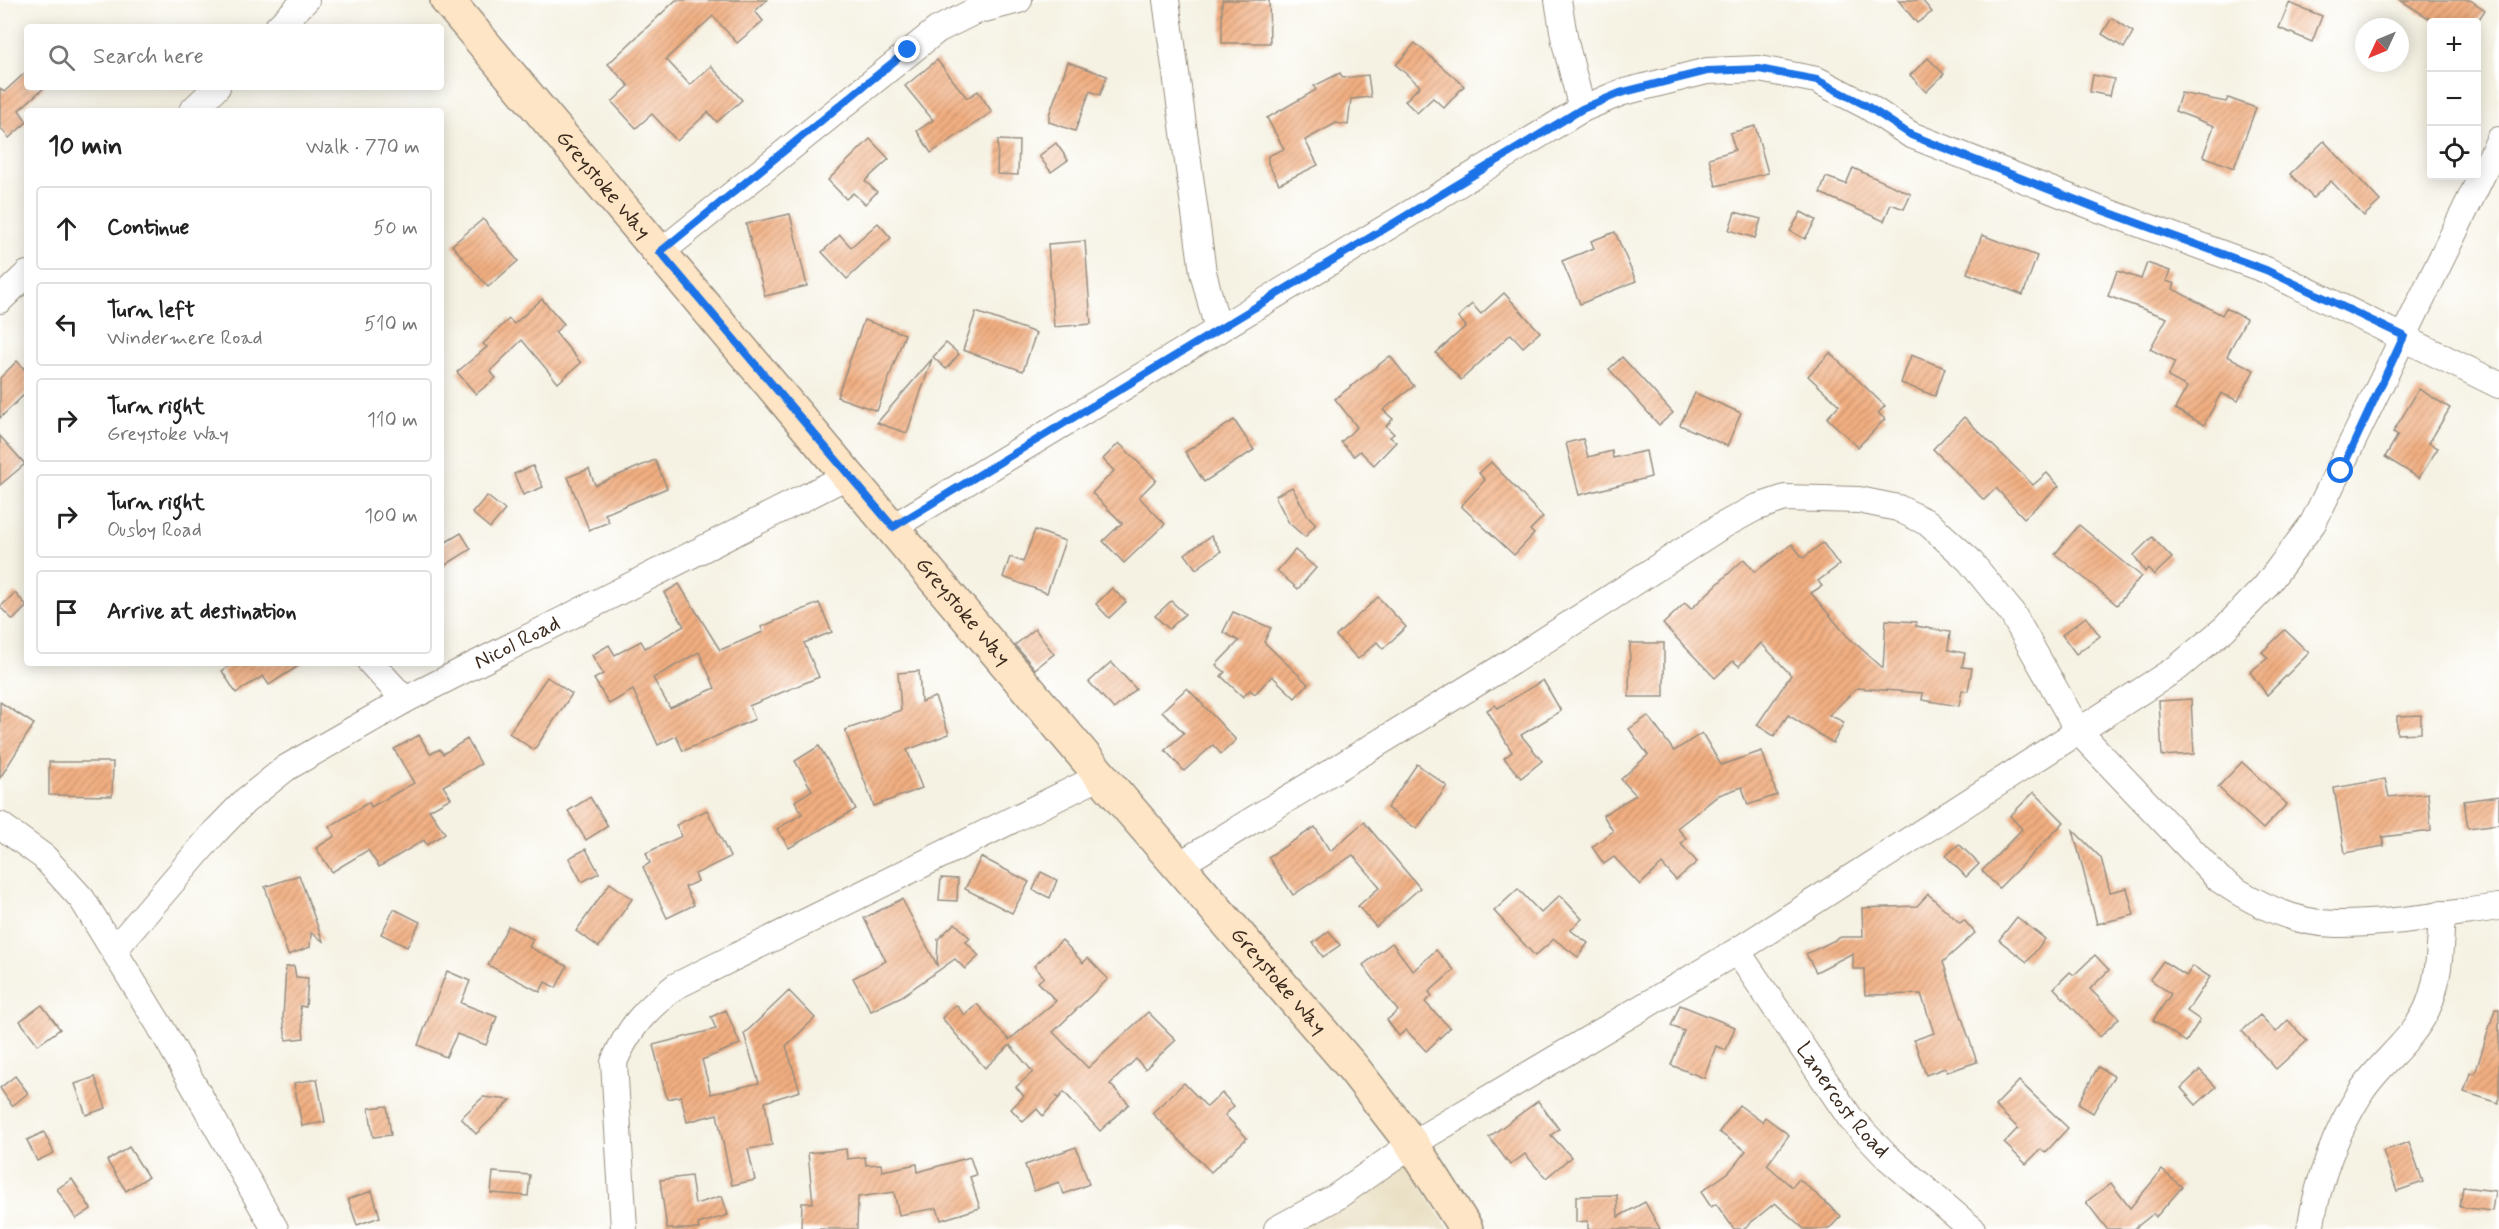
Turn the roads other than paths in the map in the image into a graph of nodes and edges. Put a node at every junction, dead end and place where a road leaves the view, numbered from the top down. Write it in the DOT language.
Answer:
graph roads {
  1 [pos="306,0"];
  2 [pos="447,0"];
  3 [pos="1019,0"];
  4 [pos="1166,0"];
  5 [pos="1558,0"];
  6 [pos="281,24"];
  7 [pos="214,90"];
  8 [pos="195,108"];
  9 [pos="1582,109"];
  10 [pos="2499,140"];
  11 [pos="660,252"];
  12 [pos="24,278"];
  13 [pos="0,300"];
  14 [pos="1218,330"];
  15 [pos="2404,336"];
  16 [pos="2499,385"];
  17 [pos="849,475"];
  18 [pos="893,527"];
  19 [pos="374,666"];
  20 [pos="405,700"];
  21 [pos="2079,732"];
  22 [pos="1101,776"];
  23 [pos="0,825"];
  24 [pos="1179,865"];
  25 [pos="2499,907"];
  26 [pos="2442,914"];
  27 [pos="114,950"];
  28 [pos="1737,951"];
  29 [pos="1412,1144"];
  30 [pos="274,1229"];
  31 [pos="624,1229"];
  32 [pos="1277,1229"];
  33 [pos="1466,1229"];
  34 [pos="1972,1229"];
  35 [pos="2310,1229"];
  1 -- 6 [label="street"];
  2 -- 11 [label="street, Greystoke Way"];
  3 -- 11 [label="street"];
  4 -- 14 [label="street"];
  5 -- 9 [label="street"];
  7 -- 8 [label="street"];
  9 -- 14 [label="street"];
  9 -- 15 [label="street"];
  10 -- 15 [label="street"];
  11 -- 17 [label="street, Greystoke Way"];
  12 -- 13 [label="street"];
  14 -- 18 [label="street"];
  15 -- 16 [label="street"];
  15 -- 21 [label="street"];
  17 -- 18 [label="street, Greystoke Way"];
  17 -- 20 [label="street, Nicol Road"];
  18 -- 22 [label="street, Greystoke Way"];
  19 -- 20 [label="street"];
  20 -- 27 [label="street, Nicol Road"];
  21 -- 24 [label="street"];
  21 -- 26 [label="street"];
  21 -- 28 [label="street"];
  22 -- 24 [label="street, Greystoke Way"];
  22 -- 31 [label="street"];
  23 -- 27 [label="street"];
  24 -- 29 [label="street, Greystoke Way"];
  25 -- 26 [label="street"];
  26 -- 35 [label="street"];
  27 -- 30 [label="street"];
  28 -- 29 [label="street"];
  28 -- 34 [label="street, Lanercost Road"];
  29 -- 32 [label="street"];
  29 -- 33 [label="street, Greystoke Way"];
}
